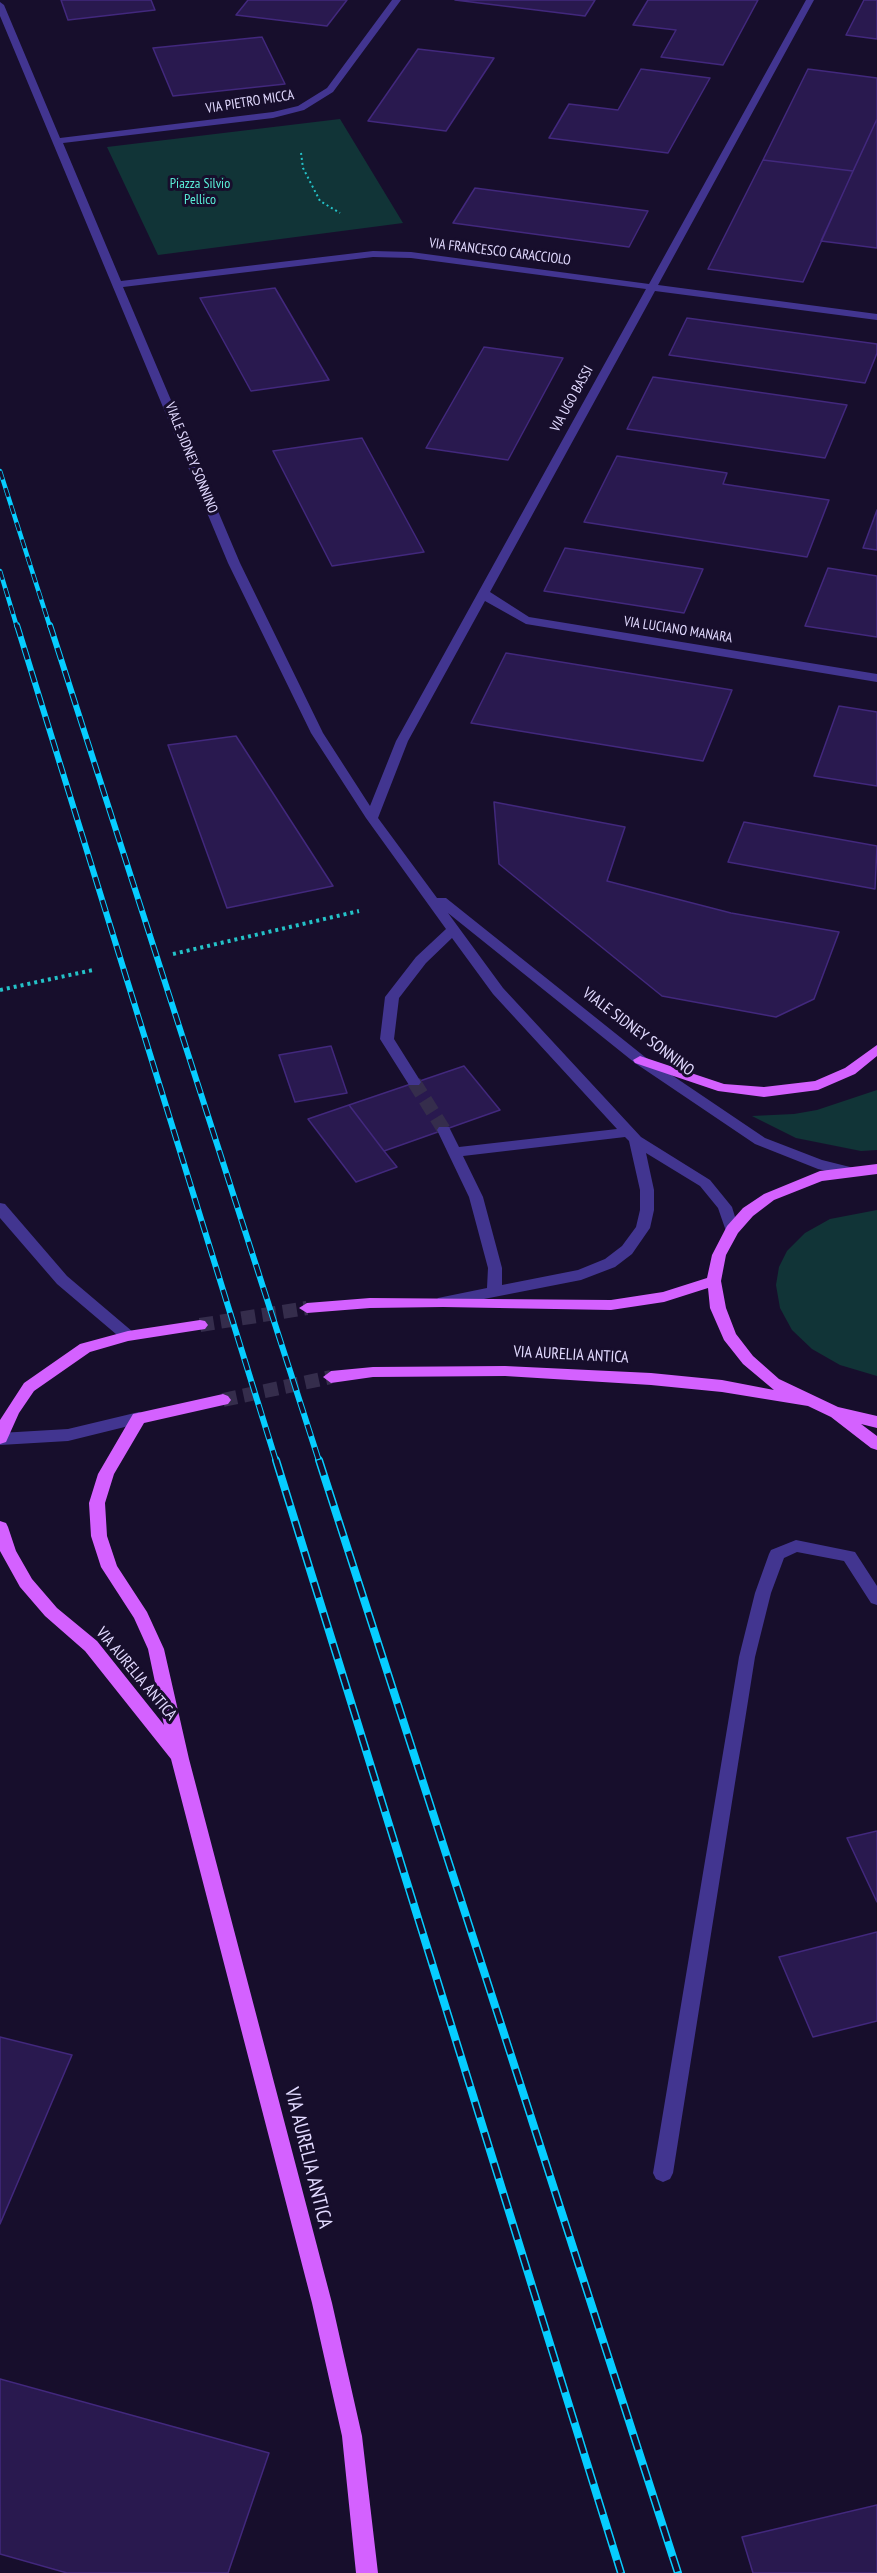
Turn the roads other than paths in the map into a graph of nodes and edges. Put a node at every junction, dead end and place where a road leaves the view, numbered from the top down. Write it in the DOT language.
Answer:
graph roads {
  1 [pos="397,0"];
  2 [pos="810,0"];
  3 [pos="0,4"];
  4 [pos="57,141"];
  5 [pos="119,284"];
  6 [pos="652,286"];
  7 [pos="877,317"];
  8 [pos="483,593"];
  9 [pos="877,678"];
  10 [pos="372,818"];
  11 [pos="424,888"];
  12 [pos="454,929"];
  13 [pos="877,1049"];
  14 [pos="640,1060"];
  15 [pos="414,1082"];
  16 [pos="444,1130"];
  17 [pos="632,1136"];
  18 [pos="454,1152"];
  19 [pos="877,1169"];
  20 [pos="849,1171"];
  21 [pos="0,1208"];
  22 [pos="732,1230"];
  23 [pos="714,1281"];
  24 [pos="494,1292"];
  25 [pos="443,1302"];
  26 [pos="307,1308"];
  27 [pos="200,1324"];
  28 [pos="128,1336"];
  29 [pos="331,1377"];
  30 [pos="223,1400"];
  31 [pos="807,1401"];
  32 [pos="834,1412"];
  33 [pos="139,1418"];
  34 [pos="877,1422"];
  35 [pos="0,1438"];
  36 [pos="877,1444"];
  37 [pos="0,1527"];
  38 [pos="877,1599"];
  39 [pos="180,1759"];
  40 [pos="663,2173"];
  41 [pos="367,2573"];
  1 -- 4 [label="street, VIA PIETRO MICCA"];
  2 -- 6 [label="street, VIA UGO BASSI"];
  3 -- 4 [label="street, VIALE SIDNEY SONNINO"];
  4 -- 5 [label="street, VIALE SIDNEY SONNINO"];
  5 -- 6 [label="street, VIA FRANCESCO CARACCIOLO"];
  5 -- 10 [label="street, VIALE SIDNEY SONNINO"];
  6 -- 7 [label="street, VIA FRANCESCO CARACCIOLO"];
  6 -- 8 [label="street, VIA UGO BASSI"];
  8 -- 9 [label="street, VIA LUCIANO MANARA"];
  8 -- 10 [label="street, VIA UGO BASSI"];
  10 -- 11 [label="street, VIALE SIDNEY SONNINO"];
  11 -- 12 [label="street, VIALE SIDNEY SONNINO"];
  11 -- 14 [label="street, VIALE SIDNEY SONNINO"];
  12 -- 15 [label="street"];
  12 -- 17 [label="street, VIALE SIDNEY SONNINO"];
  13 -- 14 [label="main road"];
  14 -- 20 [label="street, VIALE SIDNEY SONNINO"];
  16 -- 18 [label="street"];
  17 -- 18 [label="street"];
  17 -- 22 [label="street, VIALE SIDNEY SONNINO"];
  17 -- 24 [label="street"];
  18 -- 24 [label="street"];
  19 -- 20 [label="main road"];
  20 -- 22 [label="main road"];
  21 -- 28 [label="street"];
  22 -- 23 [label="main road"];
  23 -- 25 [label="main road"];
  23 -- 31 [label="main road"];
  24 -- 25 [label="street"];
  25 -- 26 [label="main road"];
  27 -- 28 [label="main road"];
  28 -- 35 [label="main road"];
  29 -- 31 [label="main road, VIA AURELIA ANTICA"];
  30 -- 33 [label="main road"];
  31 -- 32 [label="main road"];
  32 -- 34 [label="main road"];
  32 -- 36 [label="main road"];
  33 -- 35 [label="street"];
  33 -- 39 [label="main road, VIA AURELIA ANTICA"];
  37 -- 39 [label="main road, VIA AURELIA ANTICA"];
  38 -- 40 [label="street"];
  39 -- 41 [label="main road, VIA AURELIA ANTICA"];
}
